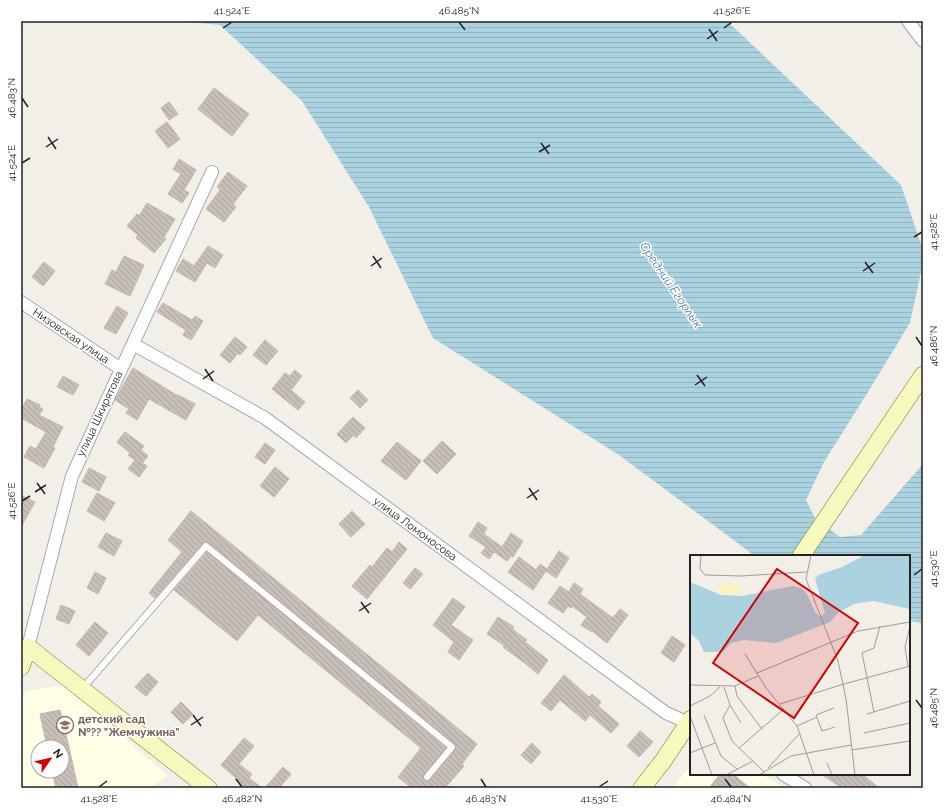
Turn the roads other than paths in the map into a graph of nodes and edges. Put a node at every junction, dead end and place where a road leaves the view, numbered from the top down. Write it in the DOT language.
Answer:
graph roads {
  1 [pos="908,21"];
  2 [pos="923,41"];
  3 [pos="212,172"];
  4 [pos="21,302"];
  5 [pos="133,344"];
  6 [pos="121,369"];
  7 [pos="923,375"];
  8 [pos="802,555"];
  9 [pos="28,647"];
  10 [pos="21,667"];
  11 [pos="82,689"];
  12 [pos="690,722"];
  13 [pos="784,775"];
  14 [pos="427,777"];
  15 [pos="208,788"];
  16 [pos="642,788"];
  17 [pos="804,788"];
  1 -- 2 [label="street"];
  3 -- 5 [label="street, улица Шкирятова"];
  4 -- 6 [label="street, Низовская улица"];
  5 -- 6 [label="street, улица Шкирятова"];
  5 -- 12 [label="street, улица Ломоносова"];
  6 -- 9 [label="street, улица Шкирятова"];
  7 -- 8 [label="main road"];
  9 -- 10 [label="main road, улица Шкирятова"];
  9 -- 11 [label="main road"];
  11 -- 14 [label="lane"];
  11 -- 15 [label="main road"];
  12 -- 16 [label="main road"];
  13 -- 17 [label="street"];
}
